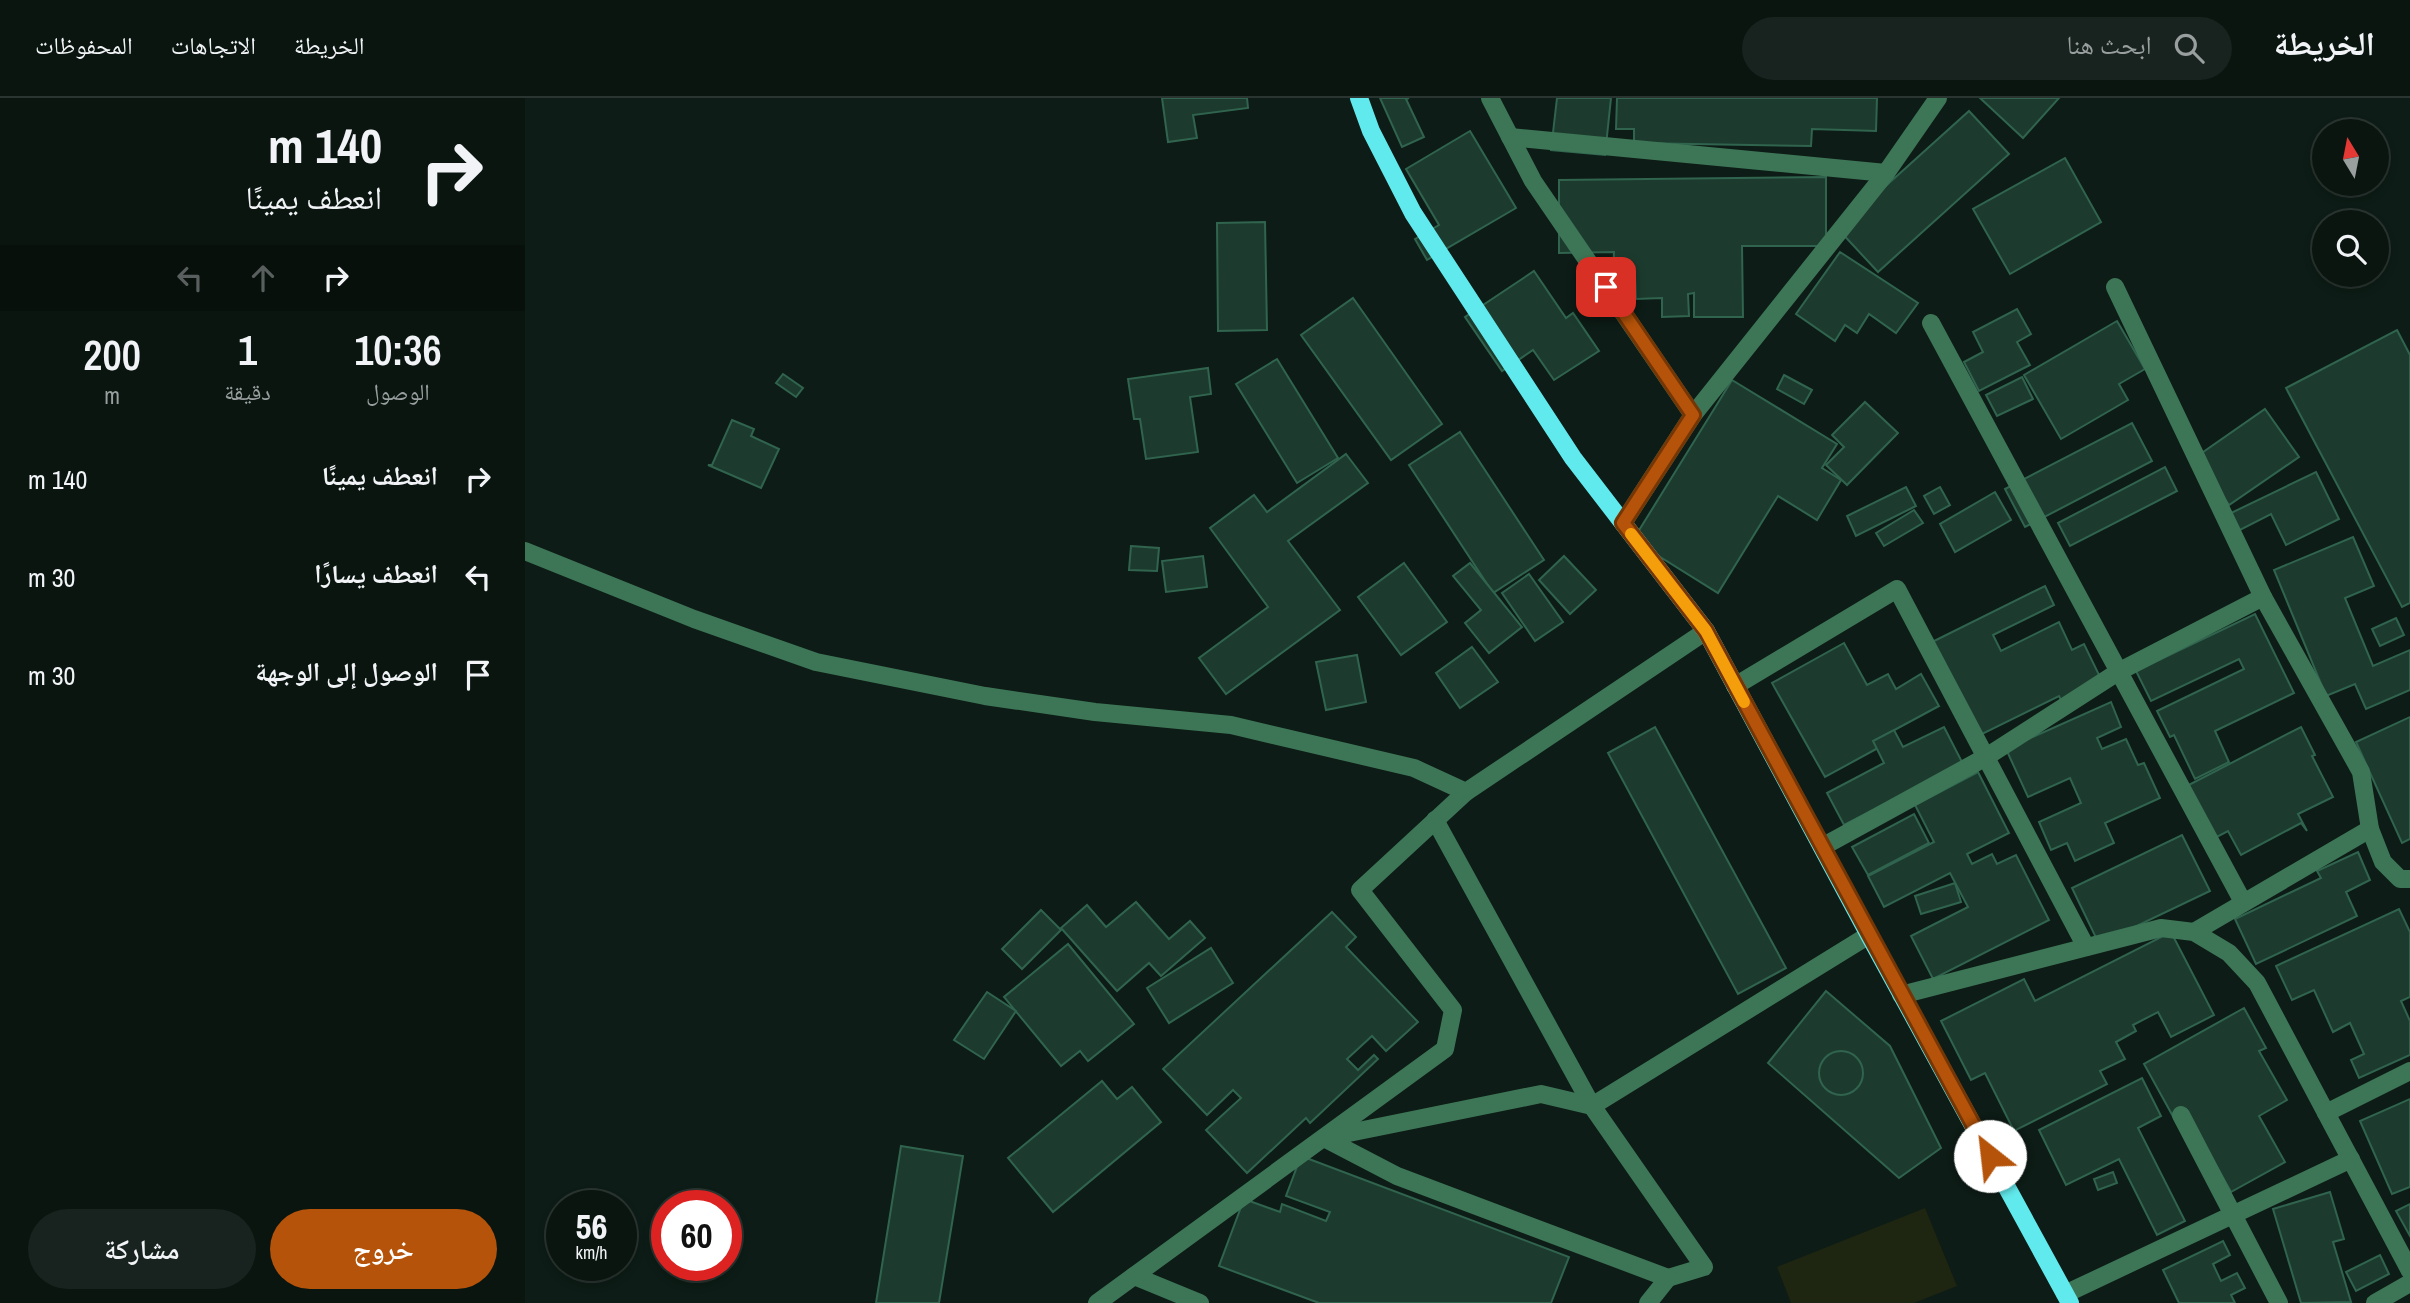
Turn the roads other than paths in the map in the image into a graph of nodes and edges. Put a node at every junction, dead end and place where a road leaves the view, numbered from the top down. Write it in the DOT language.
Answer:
graph roads {
  1 [pos="1359,98"];
  2 [pos="1490,98"];
  3 [pos="1938,98"];
  4 [pos="1510,137"];
  5 [pos="1886,173"];
  6 [pos="2115,287"];
  7 [pos="1931,323"];
  8 [pos="1693,415"];
  9 [pos="1623,523"];
  10 [pos="525,551"];
  11 [pos="2263,597"];
  12 [pos="1706,631"];
  13 [pos="2118,672"];
  14 [pos="1735,686"];
  15 [pos="1986,757"];
  16 [pos="1466,792"];
  17 [pos="1435,820"];
  18 [pos="2369,829"];
  19 [pos="1822,847"];
  20 [pos="2410,879"];
  21 [pos="2243,902"];
  22 [pos="2194,932"];
  23 [pos="1869,935"];
  24 [pos="2086,947"];
  25 [pos="1901,995"];
  26 [pos="2410,1071"];
  27 [pos="1592,1106"];
  28 [pos="2326,1113"];
  29 [pos="2181,1115"];
  30 [pos="1324,1138"];
  31 [pos="2351,1159"];
  32 [pos="2232,1215"];
  33 [pos="2410,1271"];
  34 [pos="1134,1276"];
  35 [pos="1668,1278"];
  36 [pos="2410,1283"];
  37 [pos="2068,1299"];
  38 [pos="1097,1303"];
  39 [pos="1200,1303"];
  40 [pos="1648,1303"];
  41 [pos="2279,1303"];
  42 [pos="2375,1303"];
  1 -- 9 [label="main road"];
  2 -- 4 [label="street"];
  3 -- 5 [label="street"];
  4 -- 5 [label="street"];
  4 -- 8 [label="street"];
  5 -- 8 [label="street"];
  6 -- 11 [label="street"];
  7 -- 13 [label="street"];
  8 -- 9 [label="street"];
  9 -- 12 [label="main road"];
  10 -- 16 [label="street"];
  11 -- 13 [label="street"];
  11 -- 18 [label="street"];
  12 -- 14 [label="main road"];
  12 -- 16 [label="street"];
  13 -- 15 [label="street"];
  13 -- 21 [label="street"];
  14 -- 15 [label="street"];
  14 -- 19 [label="main road"];
  15 -- 19 [label="street"];
  15 -- 24 [label="street"];
  16 -- 17 [label="street"];
  17 -- 27 [label="street"];
  17 -- 30 [label="street"];
  18 -- 20 [label="street"];
  18 -- 21 [label="street"];
  19 -- 23 [label="main road"];
  21 -- 22 [label="street"];
  22 -- 24 [label="street"];
  22 -- 28 [label="street"];
  23 -- 25 [label="main road"];
  23 -- 27 [label="street"];
  24 -- 25 [label="street"];
  25 -- 37 [label="main road"];
  26 -- 28 [label="street"];
  27 -- 30 [label="street"];
  27 -- 35 [label="street"];
  28 -- 31 [label="street"];
  29 -- 32 [label="street"];
  30 -- 34 [label="street"];
  30 -- 35 [label="street"];
  31 -- 32 [label="street"];
  31 -- 33 [label="street"];
  32 -- 37 [label="street"];
  32 -- 41 [label="street"];
  34 -- 38 [label="street"];
  34 -- 39 [label="street"];
  35 -- 40 [label="street"];
  36 -- 42 [label="street"];
}
